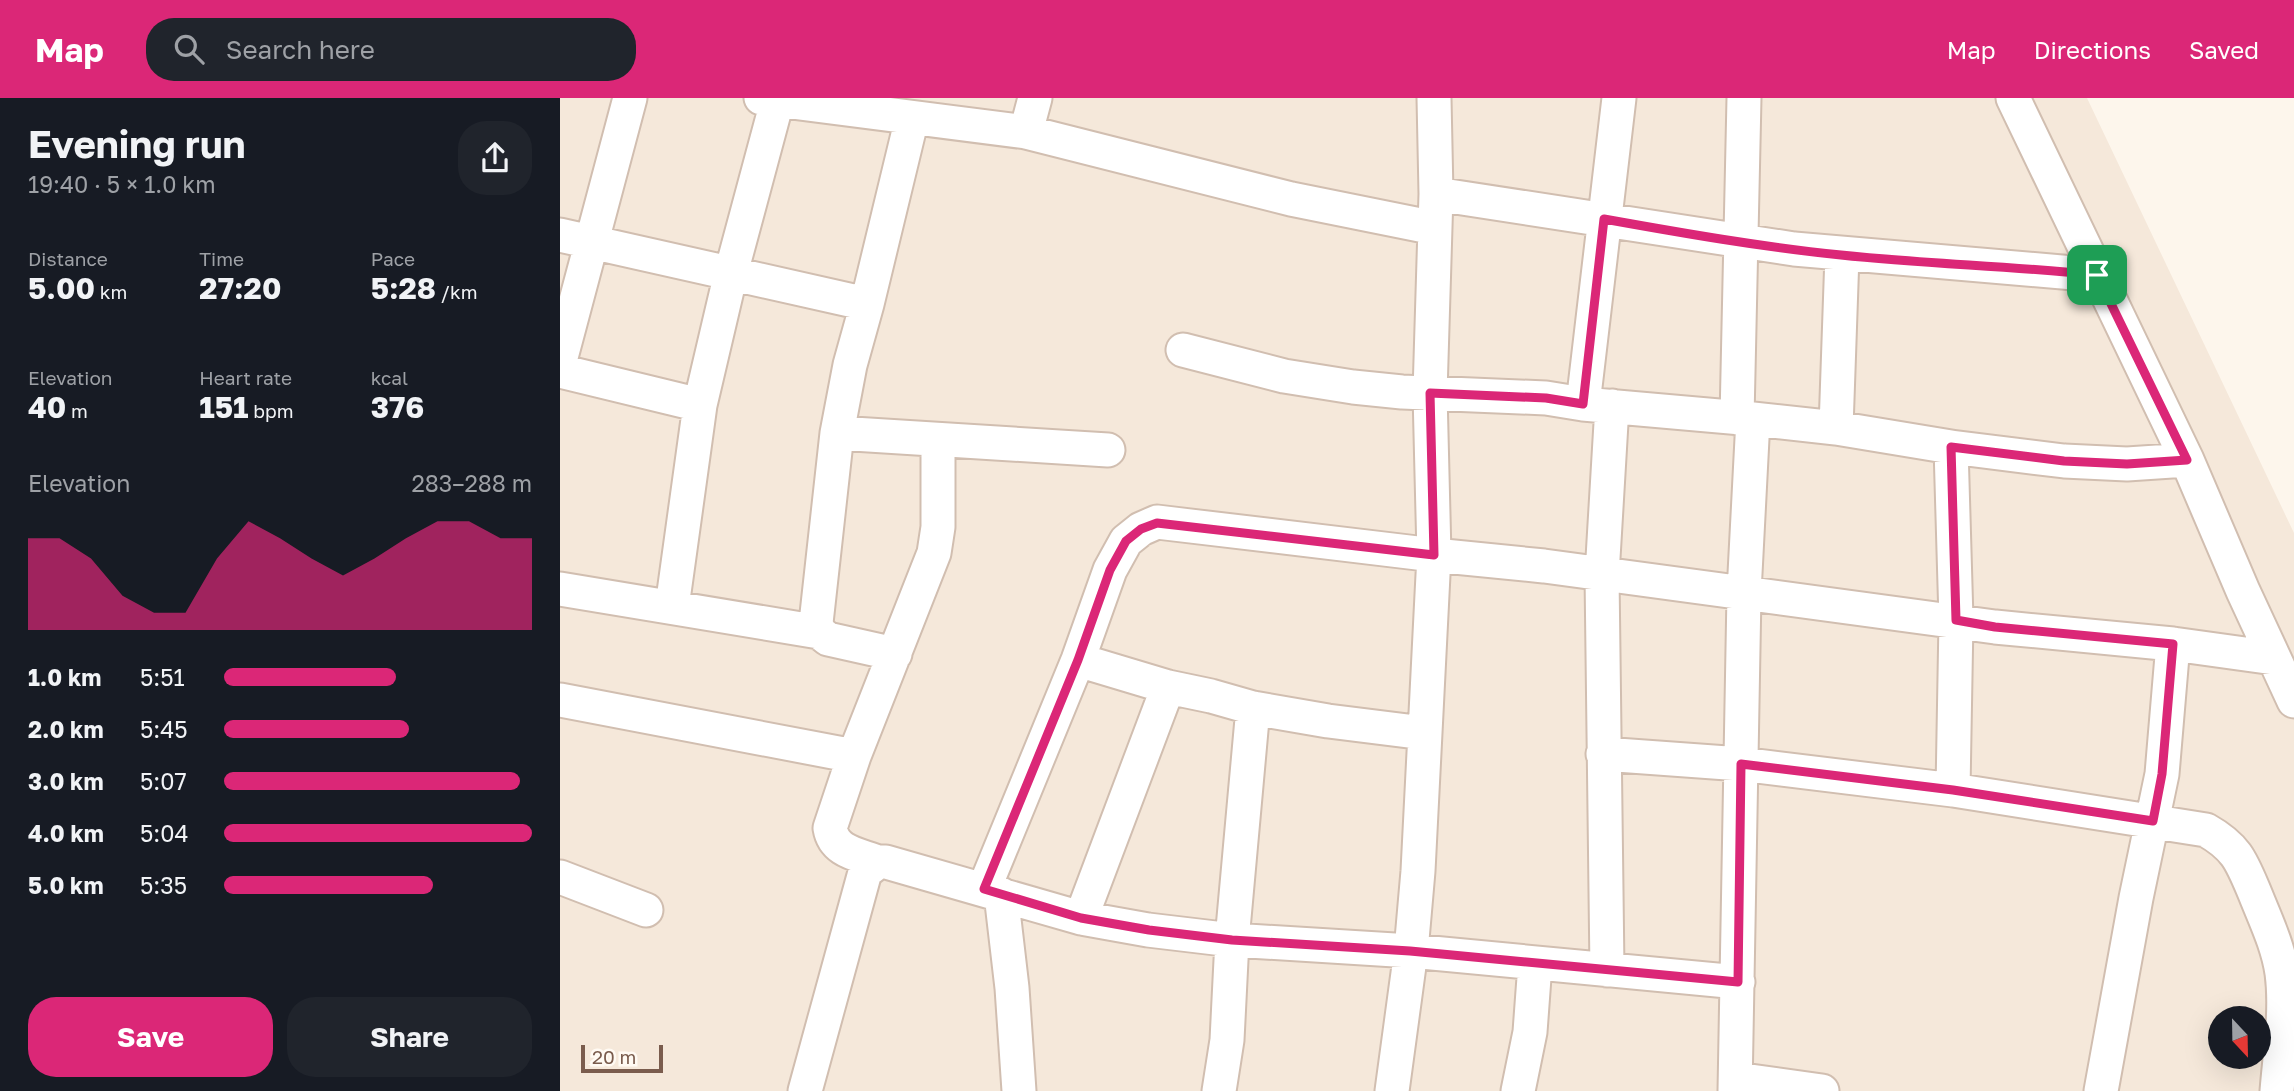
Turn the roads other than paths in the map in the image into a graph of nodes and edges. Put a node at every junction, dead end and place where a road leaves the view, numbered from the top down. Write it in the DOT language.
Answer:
graph roads {
  1 [pos="630,98"];
  2 [pos="1035,98"];
  3 [pos="1434,98"];
  4 [pos="1619,98"];
  5 [pos="1744,98"];
  6 [pos="2012,98"];
  7 [pos="772,99"];
  8 [pos="912,118"];
  9 [pos="1026,132"];
  10 [pos="1436,194"];
  11 [pos="1604,219"];
  12 [pos="1436,229"];
  13 [pos="560,235"];
  14 [pos="592,242"];
  15 [pos="1741,242"];
  16 [pos="1842,255"];
  17 [pos="731,273"];
  18 [pos="2097,275"];
  19 [pos="867,304"];
  20 [pos="1183,350"];
  21 [pos="560,361"];
  22 [pos="560,372"];
  23 [pos="1430,393"];
  24 [pos="700,405"];
  25 [pos="1597,405"];
  26 [pos="1745,419"];
  27 [pos="1836,428"];
  28 [pos="837,433"];
  29 [pos="938,440"];
  30 [pos="1951,447"];
  31 [pos="1108,450"];
  32 [pos="2187,460"];
  33 [pos="1434,555"];
  34 [pos="1602,575"];
  35 [pos="560,589"];
  36 [pos="1744,593"];
  37 [pos="672,607"];
  38 [pos="1956,620"];
  39 [pos="819,632"];
  40 [pos="2173,644"];
  41 [pos="895,654"];
  42 [pos="2274,658"];
  43 [pos="1078,660"];
  44 [pos="1168,687"];
  45 [pos="560,700"];
  46 [pos="2294,701"];
  47 [pos="1253,708"];
  48 [pos="1424,733"];
  49 [pos="1603,754"];
  50 [pos="854,756"];
  51 [pos="1741,764"];
  52 [pos="1953,790"];
  53 [pos="2153,821"];
  54 [pos="878,862"];
  55 [pos="560,877"];
  56 [pos="993,892"];
  57 [pos="646,910"];
  58 [pos="1081,918"];
  59 [pos="1232,940"];
  60 [pos="1410,951"];
  61 [pos="1535,964"];
  62 [pos="1607,970"];
  63 [pos="1738,982"];
  64 [pos="1735,1085"];
  65 [pos="805,1091"];
  66 [pos="1019,1091"];
  67 [pos="1219,1091"];
  68 [pos="1392,1091"];
  69 [pos="1518,1091"];
  70 [pos="1822,1091"];
  71 [pos="2101,1091"];
  72 [pos="2277,1091"];
  1 -- 14 [label="street"];
  2 -- 9 [label="street"];
  3 -- 10 [label="street"];
  4 -- 11 [label="street"];
  5 -- 15 [label="street"];
  6 -- 18 [label="street"];
  7 -- 8 [label="street"];
  7 -- 17 [label="street"];
  8 -- 9 [label="street"];
  8 -- 19 [label="street"];
  9 -- 12 [label="street"];
  10 -- 11 [label="street"];
  10 -- 12 [label="street"];
  11 -- 15 [label="street"];
  11 -- 25 [label="street"];
  12 -- 23 [label="street"];
  13 -- 14 [label="street"];
  14 -- 17 [label="street"];
  14 -- 21 [label="street"];
  15 -- 16 [label="street"];
  15 -- 26 [label="street"];
  16 -- 18 [label="street"];
  16 -- 27 [label="street"];
  17 -- 19 [label="street"];
  17 -- 24 [label="street"];
  18 -- 32 [label="street"];
  19 -- 28 [label="street"];
  20 -- 23 [label="street"];
  22 -- 24 [label="street"];
  23 -- 25 [label="street"];
  23 -- 33 [label="street"];
  24 -- 37 [label="street"];
  25 -- 26 [label="street"];
  25 -- 34 [label="street"];
  26 -- 27 [label="street"];
  26 -- 36 [label="street"];
  27 -- 30 [label="street"];
  28 -- 29 [label="street"];
  28 -- 39 [label="street"];
  29 -- 31 [label="street"];
  29 -- 41 [label="street"];
  30 -- 32 [label="street"];
  30 -- 38 [label="street"];
  32 -- 42 [label="street"];
  33 -- 34 [label="street"];
  33 -- 43 [label="street"];
  33 -- 48 [label="street"];
  34 -- 36 [label="street"];
  34 -- 49 [label="street"];
  35 -- 37 [label="street"];
  36 -- 38 [label="street"];
  36 -- 51 [label="street"];
  37 -- 39 [label="street"];
  38 -- 40 [label="street"];
  38 -- 52 [label="street"];
  39 -- 41 [label="street"];
  40 -- 42 [label="street"];
  40 -- 53 [label="street"];
  41 -- 50 [label="street"];
  42 -- 46 [label="street"];
  43 -- 44 [label="street"];
  43 -- 56 [label="street"];
  44 -- 47 [label="street"];
  44 -- 58 [label="street"];
  45 -- 50 [label="street"];
  47 -- 48 [label="street"];
  47 -- 59 [label="street"];
  48 -- 60 [label="street"];
  49 -- 51 [label="street"];
  49 -- 62 [label="street"];
  50 -- 54 [label="street"];
  51 -- 52 [label="street"];
  51 -- 63 [label="street"];
  52 -- 53 [label="street"];
  53 -- 71 [label="street"];
  53 -- 72 [label="street"];
  54 -- 56 [label="street"];
  54 -- 65 [label="street"];
  55 -- 57 [label="street"];
  56 -- 58 [label="street"];
  56 -- 66 [label="street"];
  58 -- 59 [label="street"];
  59 -- 60 [label="street"];
  59 -- 67 [label="street"];
  60 -- 61 [label="street"];
  60 -- 68 [label="street"];
  61 -- 62 [label="street"];
  61 -- 69 [label="street"];
  62 -- 63 [label="street"];
  63 -- 64 [label="street"];
  64 -- 70 [label="street"];
}
